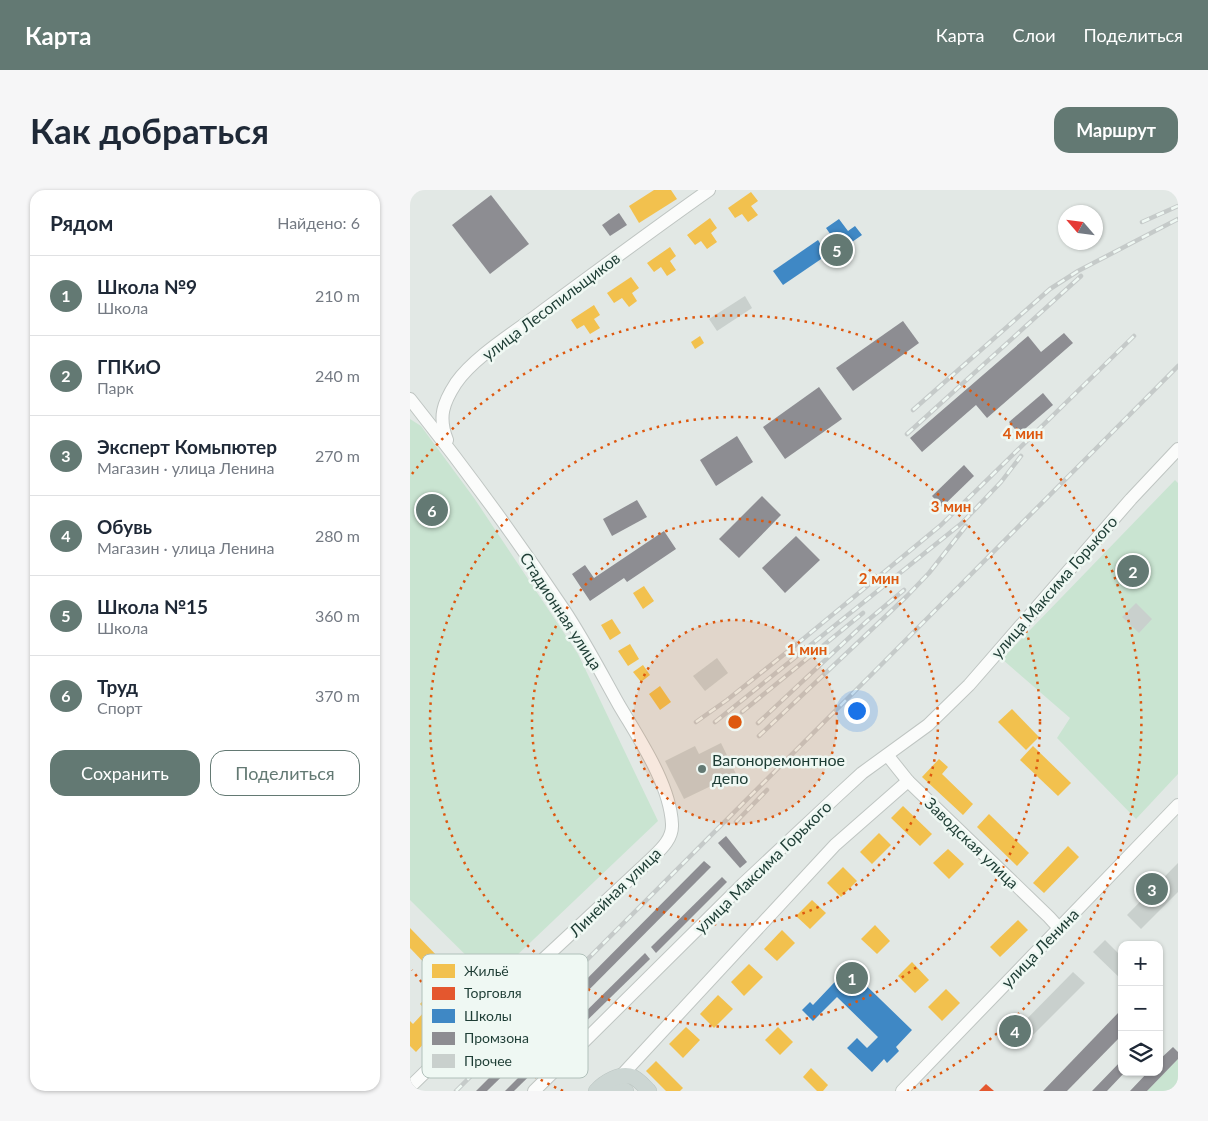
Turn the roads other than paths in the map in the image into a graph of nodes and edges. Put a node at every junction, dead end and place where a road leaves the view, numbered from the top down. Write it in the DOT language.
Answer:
graph roads {
  1 [pos="709,190"];
  2 [pos="410,399"];
  3 [pos="1178,449"];
  4 [pos="451,451"];
  5 [pos="888,756"];
  6 [pos="908,781"];
  7 [pos="1178,805"];
  8 [pos="668,841"];
  9 [pos="1059,928"];
  10 [pos="548,954"];
  11 [pos="588,1038"];
  12 [pos="422,1075"];
  13 [pos="621,1076"];
  14 [pos="547,1078"];
  15 [pos="410,1087"];
  16 [pos="598,1089"];
  17 [pos="534,1091"];
  18 [pos="626,1091"];
  19 [pos="649,1091"];
  20 [pos="902,1091"];
  1 -- 4 [label="street, улица Лесопильщиков"];
  2 -- 4 [label="street, Стадионная улица"];
  3 -- 5 [label="street, улица Максима Горького"];
  4 -- 8 [label="street, Стадионная улица"];
  5 -- 6 [label="street, Заводская улица"];
  5 -- 11 [label="street, улица Максима Горького"];
  6 -- 9 [label="street, Заводская улица"];
  6 -- 13 [label="street"];
  7 -- 9 [label="street, улица Ленина"];
  8 -- 10 [label="street, Линейная улица"];
  9 -- 20 [label="street, улица Ленина"];
  12 -- 15 [label="street, Линейная улица"];
  13 -- 16 [label="main road"];
  13 -- 19 [label="main road"];
  14 -- 17 [label="street, улица Максима Горького"];
  16 -- 18 [label="main road"];
}
